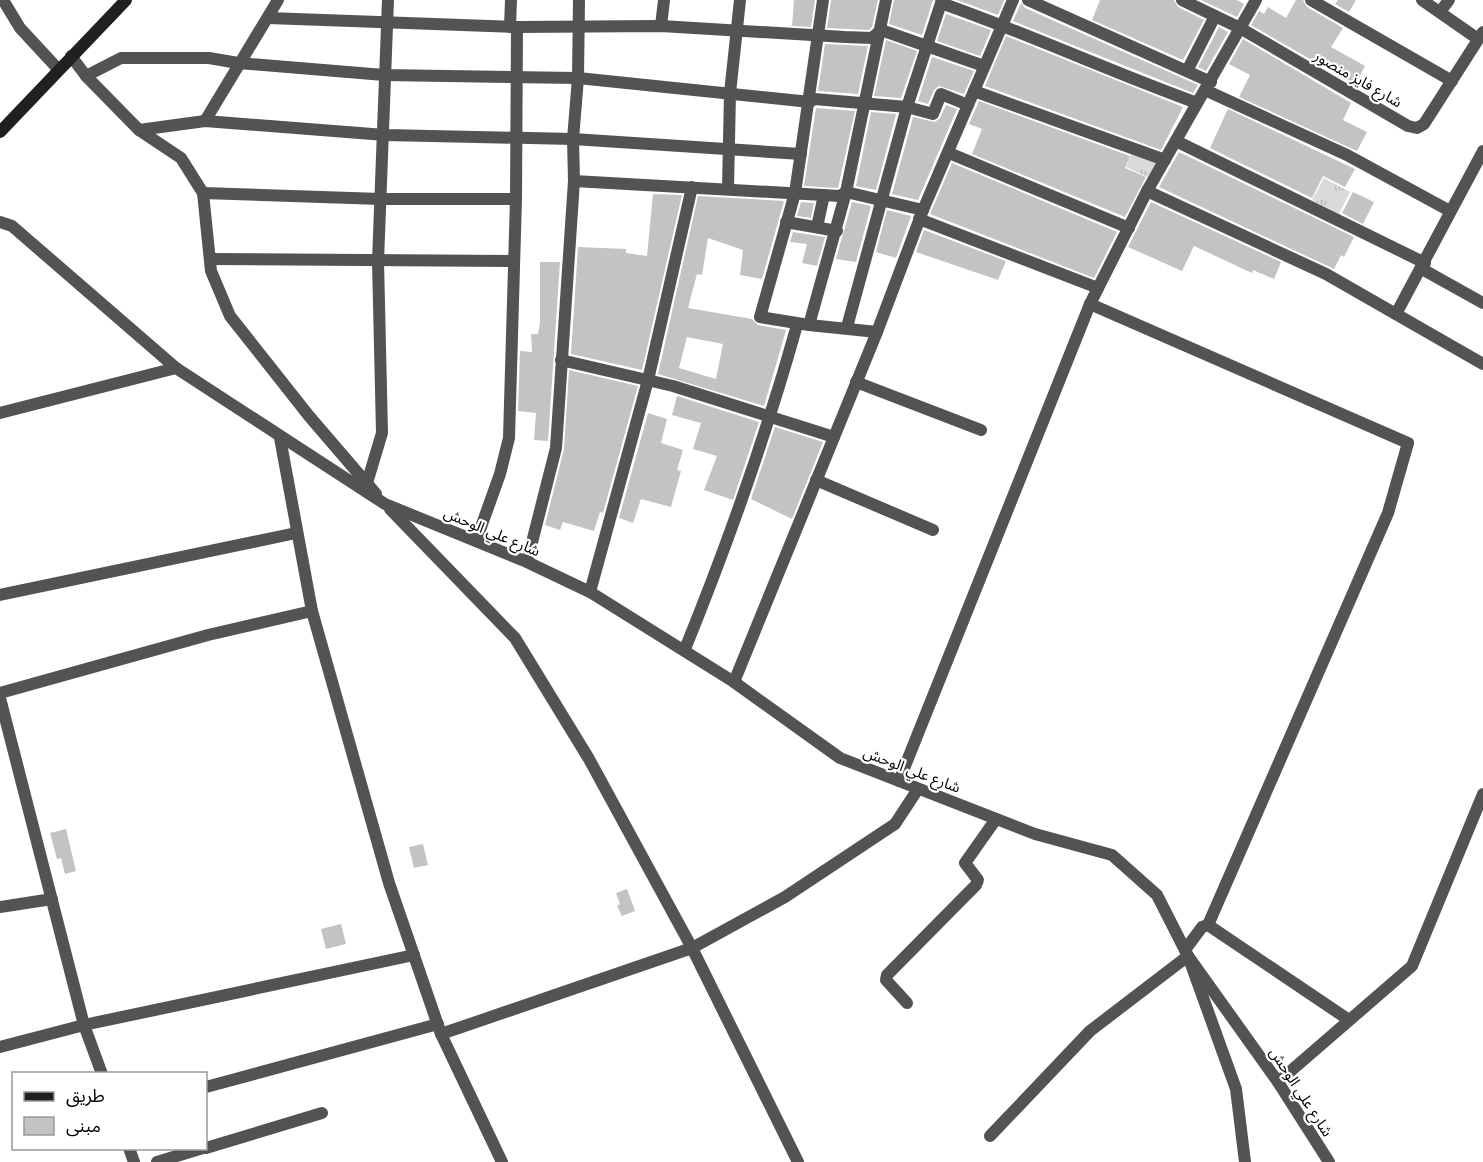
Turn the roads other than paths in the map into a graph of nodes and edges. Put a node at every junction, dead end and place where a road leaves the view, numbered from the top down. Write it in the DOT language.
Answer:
graph roads {
  1 [pos="3,0"];
  2 [pos="126,0"];
  3 [pos="278,0"];
  4 [pos="388,0"];
  5 [pos="511,0"];
  6 [pos="579,0"];
  7 [pos="664,0"];
  8 [pos="740,0"];
  9 [pos="823,0"];
  10 [pos="886,0"];
  11 [pos="1013,0"];
  12 [pos="1028,0"];
  13 [pos="1182,0"];
  14 [pos="1256,0"];
  15 [pos="1311,0"];
  16 [pos="1422,0"];
  17 [pos="1449,0"];
  18 [pos="941,2"];
  19 [pos="1440,12"];
  20 [pos="1215,16"];
  21 [pos="268,18"];
  22 [pos="390,22"];
  23 [pos="1002,24"];
  24 [pos="661,26"];
  25 [pos="513,27"];
  26 [pos="577,27"];
  27 [pos="1240,28"];
  28 [pos="739,29"];
  29 [pos="881,30"];
  30 [pos="818,34"];
  31 [pos="1481,36"];
  32 [pos="927,45"];
  33 [pos="71,56"];
  34 [pos="238,63"];
  35 [pos="984,66"];
  36 [pos="58,69"];
  37 [pos="1186,71"];
  38 [pos="384,75"];
  39 [pos="86,76"];
  40 [pos="518,77"];
  41 [pos="578,78"];
  42 [pos="1452,81"];
  43 [pos="1208,86"];
  44 [pos="974,91"];
  45 [pos="730,93"];
  46 [pos="810,102"];
  47 [pos="864,104"];
  48 [pos="1197,104"];
  49 [pos="968,105"];
  50 [pos="908,107"];
  51 [pos="205,121"];
  52 [pos="139,130"];
  53 [pos="0,132"];
  54 [pos="385,135"];
  55 [pos="515,138"];
  56 [pos="573,139"];
  57 [pos="1176,141"];
  58 [pos="730,148"];
  59 [pos="1483,151"];
  60 [pos="949,153"];
  61 [pos="801,154"];
  62 [pos="1166,160"];
  63 [pos="574,181"];
  64 [pos="692,187"];
  65 [pos="728,188"];
  66 [pos="1147,191"];
  67 [pos="846,192"];
  68 [pos="203,193"];
  69 [pos="795,194"];
  70 [pos="824,195"];
  71 [pos="381,199"];
  72 [pos="516,199"];
  73 [pos="883,199"];
  74 [pos="1450,211"];
  75 [pos="921,214"];
  76 [pos="0,222"];
  77 [pos="786,222"];
  78 [pos="817,228"];
  79 [pos="1129,228"];
  80 [pos="837,231"];
  81 [pos="210,260"];
  82 [pos="378,261"];
  83 [pos="514,261"];
  84 [pos="1423,266"];
  85 [pos="1098,288"];
  86 [pos="1483,303"];
  87 [pos="1090,304"];
  88 [pos="1396,314"];
  89 [pos="803,325"];
  90 [pos="847,327"];
  91 [pos="877,332"];
  92 [pos="561,360"];
  93 [pos="1483,364"];
  94 [pos="176,368"];
  95 [pos="648,380"];
  96 [pos="856,382"];
  97 [pos="0,413"];
  98 [pos="772,415"];
  99 [pos="981,430"];
  100 [pos="834,437"];
  101 [pos="280,438"];
  102 [pos="816,480"];
  103 [pos="367,483"];
  104 [pos="385,504"];
  105 [pos="933,530"];
  106 [pos="296,533"];
  107 [pos="476,541"];
  108 [pos="526,562"];
  109 [pos="590,592"];
  110 [pos="0,595"];
  111 [pos="312,611"];
  112 [pos="685,650"];
  113 [pos="734,682"];
  114 [pos="0,693"];
  115 [pos="0,698"];
  116 [pos="899,782"];
  117 [pos="918,789"];
  118 [pos="1483,794"];
  119 [pos="996,819"];
  120 [pos="52,899"];
  121 [pos="0,907"];
  122 [pos="1208,926"];
  123 [pos="692,948"];
  124 [pos="1187,953"];
  125 [pos="414,955"];
  126 [pos="907,1003"];
  127 [pos="1349,1020"];
  128 [pos="84,1025"];
  129 [pos="440,1029"];
  130 [pos="0,1047"];
  131 [pos="101,1072"];
  132 [pos="1278,1082"];
  133 [pos="207,1087"];
  134 [pos="322,1113"];
  135 [pos="990,1136"];
  136 [pos="207,1147"];
  137 [pos="197,1150"];
  138 [pos="157,1162"];
  139 [pos="502,1162"];
  140 [pos="798,1162"];
  141 [pos="1245,1162"];
  142 [pos="1329,1162"];
  1 -- 36 [label="street"];
  2 -- 33 [label="main road"];
  3 -- 21 [label="street"];
  4 -- 22 [label="street"];
  5 -- 25 [label="street"];
  6 -- 26 [label="street"];
  7 -- 24 [label="street"];
  8 -- 28 [label="street"];
  9 -- 30 [label="street"];
  10 -- 29 [label="street"];
  11 -- 23 [label="street"];
  12 -- 37 [label="street"];
  13 -- 20 [label="street, شارع فايز منصور"];
  14 -- 27 [label="street"];
  15 -- 42 [label="street"];
  16 -- 19 [label="street"];
  17 -- 19 [label="street"];
  18 -- 23 [label="street"];
  18 -- 32 [label="street"];
  19 -- 31 [label="street"];
  20 -- 27 [label="street, شارع فايز منصور"];
  20 -- 37 [label="street"];
  21 -- 22 [label="street"];
  21 -- 34 [label="street"];
  22 -- 25 [label="street"];
  22 -- 38 [label="street"];
  23 -- 35 [label="street"];
  23 -- 48 [label="street"];
  24 -- 26 [label="street"];
  24 -- 28 [label="street"];
  25 -- 26 [label="street"];
  25 -- 40 [label="street"];
  26 -- 41 [label="street"];
  27 -- 42 [label="street, شارع فايز منصور"];
  27 -- 43 [label="street"];
  28 -- 30 [label="street"];
  28 -- 45 [label="street"];
  29 -- 30 [label="street"];
  29 -- 32 [label="street"];
  29 -- 47 [label="street"];
  30 -- 46 [label="street"];
  31 -- 42 [label="street, شارع فايز منصور"];
  32 -- 35 [label="street"];
  32 -- 50 [label="street"];
  33 -- 36 [label="main road"];
  33 -- 39 [label="street"];
  34 -- 38 [label="street"];
  34 -- 39 [label="street"];
  34 -- 51 [label="street"];
  35 -- 44 [label="street"];
  36 -- 53 [label="main road"];
  37 -- 43 [label="street"];
  38 -- 40 [label="street"];
  38 -- 54 [label="street"];
  39 -- 52 [label="street"];
  40 -- 41 [label="street"];
  40 -- 55 [label="street"];
  41 -- 45 [label="street"];
  41 -- 56 [label="street"];
  43 -- 48 [label="street"];
  43 -- 74 [label="street"];
  44 -- 49 [label="street"];
  44 -- 62 [label="street"];
  45 -- 46 [label="street"];
  45 -- 58 [label="street"];
  46 -- 47 [label="street"];
  46 -- 61 [label="street"];
  47 -- 50 [label="street"];
  47 -- 67 [label="street"];
  48 -- 57 [label="street"];
  49 -- 50 [label="street"];
  49 -- 60 [label="street"];
  50 -- 73 [label="street"];
  51 -- 52 [label="street"];
  51 -- 54 [label="street"];
  52 -- 68 [label="street"];
  54 -- 55 [label="street"];
  54 -- 71 [label="street"];
  55 -- 56 [label="street"];
  55 -- 72 [label="street"];
  56 -- 58 [label="street"];
  56 -- 63 [label="street"];
  57 -- 62 [label="street"];
  57 -- 84 [label="street"];
  58 -- 61 [label="street"];
  58 -- 65 [label="street"];
  59 -- 74 [label="street"];
  60 -- 75 [label="street"];
  60 -- 79 [label="street"];
  61 -- 69 [label="street"];
  62 -- 66 [label="street"];
  63 -- 64 [label="street"];
  63 -- 92 [label="street"];
  64 -- 65 [label="street"];
  64 -- 95 [label="street"];
  65 -- 69 [label="street"];
  66 -- 79 [label="street"];
  66 -- 88 [label="street"];
  67 -- 70 [label="street"];
  67 -- 73 [label="street"];
  67 -- 80 [label="street"];
  68 -- 71 [label="street"];
  68 -- 81 [label="street"];
  69 -- 70 [label="street"];
  69 -- 77 [label="street"];
  70 -- 78 [label="street"];
  71 -- 72 [label="street"];
  71 -- 82 [label="street"];
  72 -- 83 [label="street"];
  73 -- 75 [label="street"];
  73 -- 90 [label="street"];
  74 -- 84 [label="street"];
  75 -- 85 [label="street"];
  75 -- 91 [label="street"];
  76 -- 94 [label="street"];
  77 -- 78 [label="street"];
  77 -- 89 [label="street"];
  78 -- 80 [label="street"];
  79 -- 85 [label="street"];
  80 -- 89 [label="street"];
  81 -- 82 [label="street"];
  81 -- 103 [label="street"];
  82 -- 83 [label="street"];
  82 -- 103 [label="street"];
  83 -- 107 [label="street"];
  84 -- 86 [label="street"];
  84 -- 88 [label="street"];
  85 -- 87 [label="street"];
  87 -- 116 [label="street"];
  87 -- 122 [label="street"];
  88 -- 93 [label="street"];
  89 -- 90 [label="street"];
  89 -- 98 [label="street"];
  90 -- 91 [label="street"];
  91 -- 96 [label="street"];
  92 -- 95 [label="street"];
  92 -- 108 [label="street"];
  94 -- 97 [label="street"];
  94 -- 101 [label="street"];
  95 -- 98 [label="street"];
  95 -- 109 [label="street"];
  96 -- 99 [label="street"];
  96 -- 100 [label="street"];
  98 -- 100 [label="street"];
  98 -- 112 [label="street"];
  100 -- 102 [label="street"];
  101 -- 104 [label="street"];
  101 -- 106 [label="street"];
  102 -- 105 [label="street"];
  102 -- 113 [label="street"];
  103 -- 104 [label="street"];
  104 -- 107 [label="street, شارع علي الوحش"];
  104 -- 123 [label="street"];
  106 -- 110 [label="street"];
  106 -- 111 [label="street"];
  107 -- 108 [label="street, شارع علي الوحش"];
  108 -- 109 [label="street, شارع علي الوحش"];
  109 -- 112 [label="street, شارع علي الوحش"];
  111 -- 114 [label="street"];
  111 -- 125 [label="street"];
  112 -- 113 [label="street, شارع علي الوحش"];
  113 -- 116 [label="street, شارع علي الوحش"];
  115 -- 120 [label="street"];
  116 -- 117 [label="street, شارع علي الوحش"];
  117 -- 119 [label="street, شارع علي الوحش"];
  117 -- 123 [label="street"];
  118 -- 127 [label="street"];
  119 -- 124 [label="street, شارع علي الوحش"];
  119 -- 126 [label="street"];
  120 -- 121 [label="street"];
  120 -- 128 [label="street"];
  122 -- 124 [label="street"];
  122 -- 127 [label="street"];
  123 -- 129 [label="street"];
  123 -- 140 [label="street"];
  124 -- 132 [label="street, شارع علي الوحش"];
  124 -- 135 [label="street"];
  124 -- 141 [label="street"];
  125 -- 128 [label="street"];
  125 -- 129 [label="street"];
  127 -- 132 [label="street"];
  128 -- 130 [label="street"];
  128 -- 131 [label="street"];
  129 -- 133 [label="street"];
  129 -- 139 [label="street"];
  132 -- 142 [label="street, شارع علي الوحش"];
  134 -- 136 [label="street"];
  137 -- 138 [label="street"];
}
